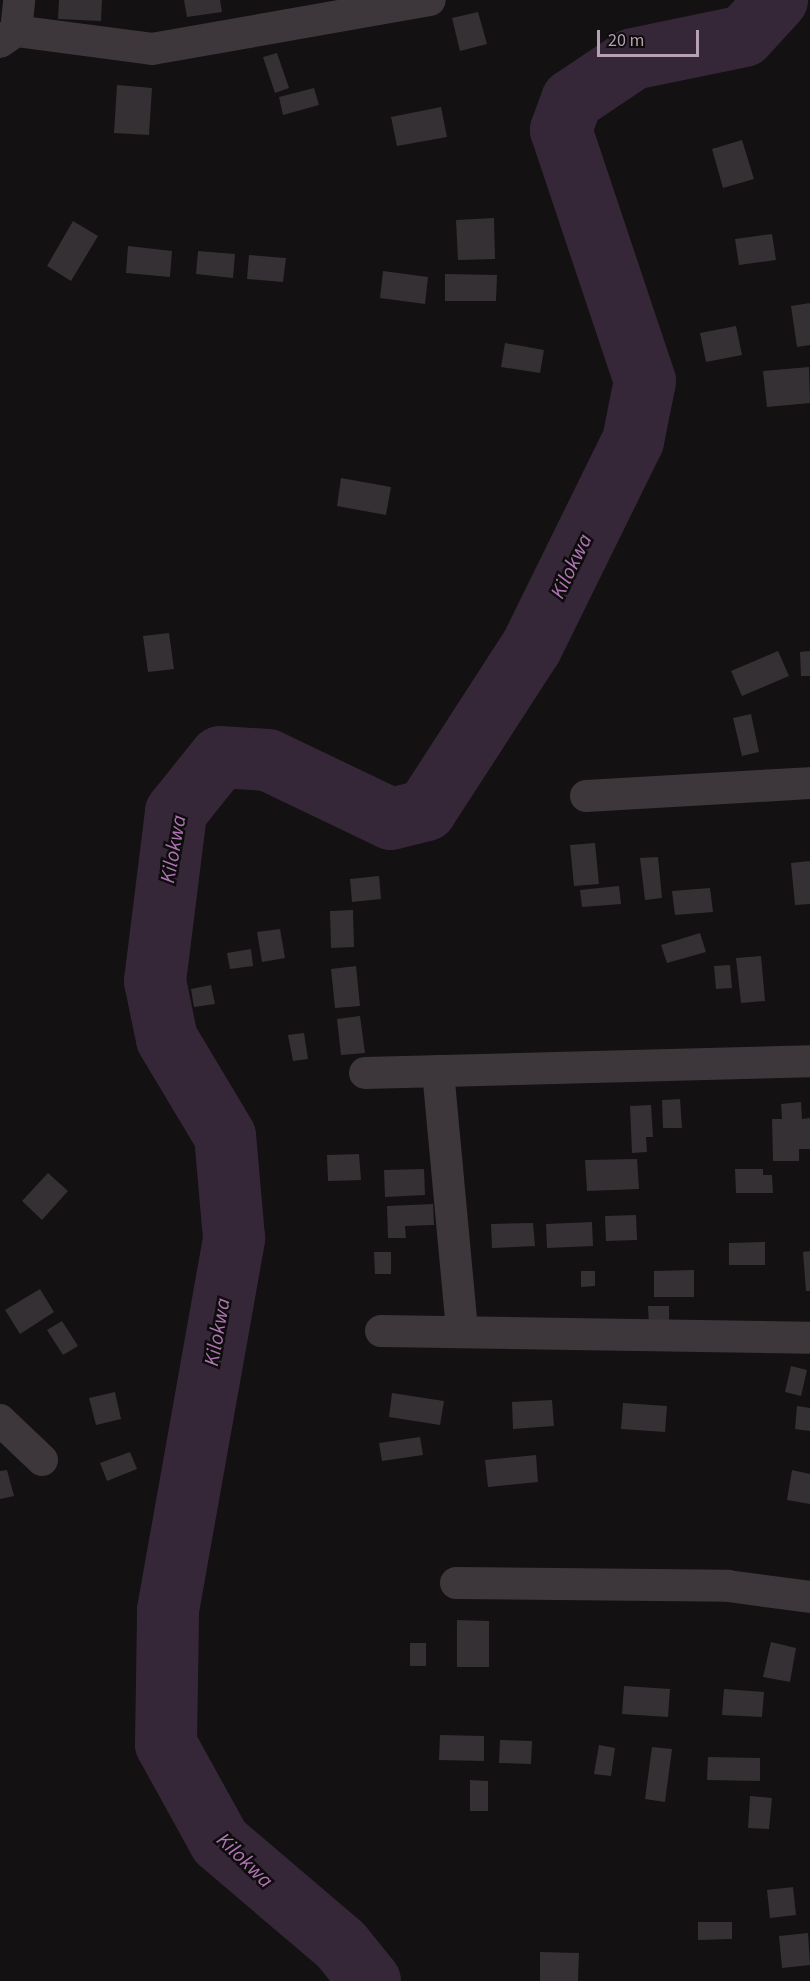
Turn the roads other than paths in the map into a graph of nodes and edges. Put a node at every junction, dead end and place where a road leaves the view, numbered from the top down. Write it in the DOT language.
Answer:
graph roads {
  1 [pos="19,0"];
  2 [pos="430,0"];
  3 [pos="8,36"];
  4 [pos="810,783"];
  5 [pos="586,796"];
  6 [pos="810,1061"];
  7 [pos="438,1071"];
  8 [pos="365,1073"];
  9 [pos="381,1331"];
  10 [pos="462,1332"];
  11 [pos="810,1338"];
  12 [pos="0,1420"];
  13 [pos="42,1460"];
  14 [pos="456,1583"];
  15 [pos="810,1597"];
  1 -- 3 [label="street"];
  2 -- 3 [label="street"];
  4 -- 5 [label="street"];
  6 -- 7 [label="street"];
  7 -- 8 [label="street"];
  7 -- 10 [label="street"];
  9 -- 10 [label="street"];
  10 -- 11 [label="street"];
  12 -- 13 [label="street"];
  14 -- 15 [label="street"];
}
